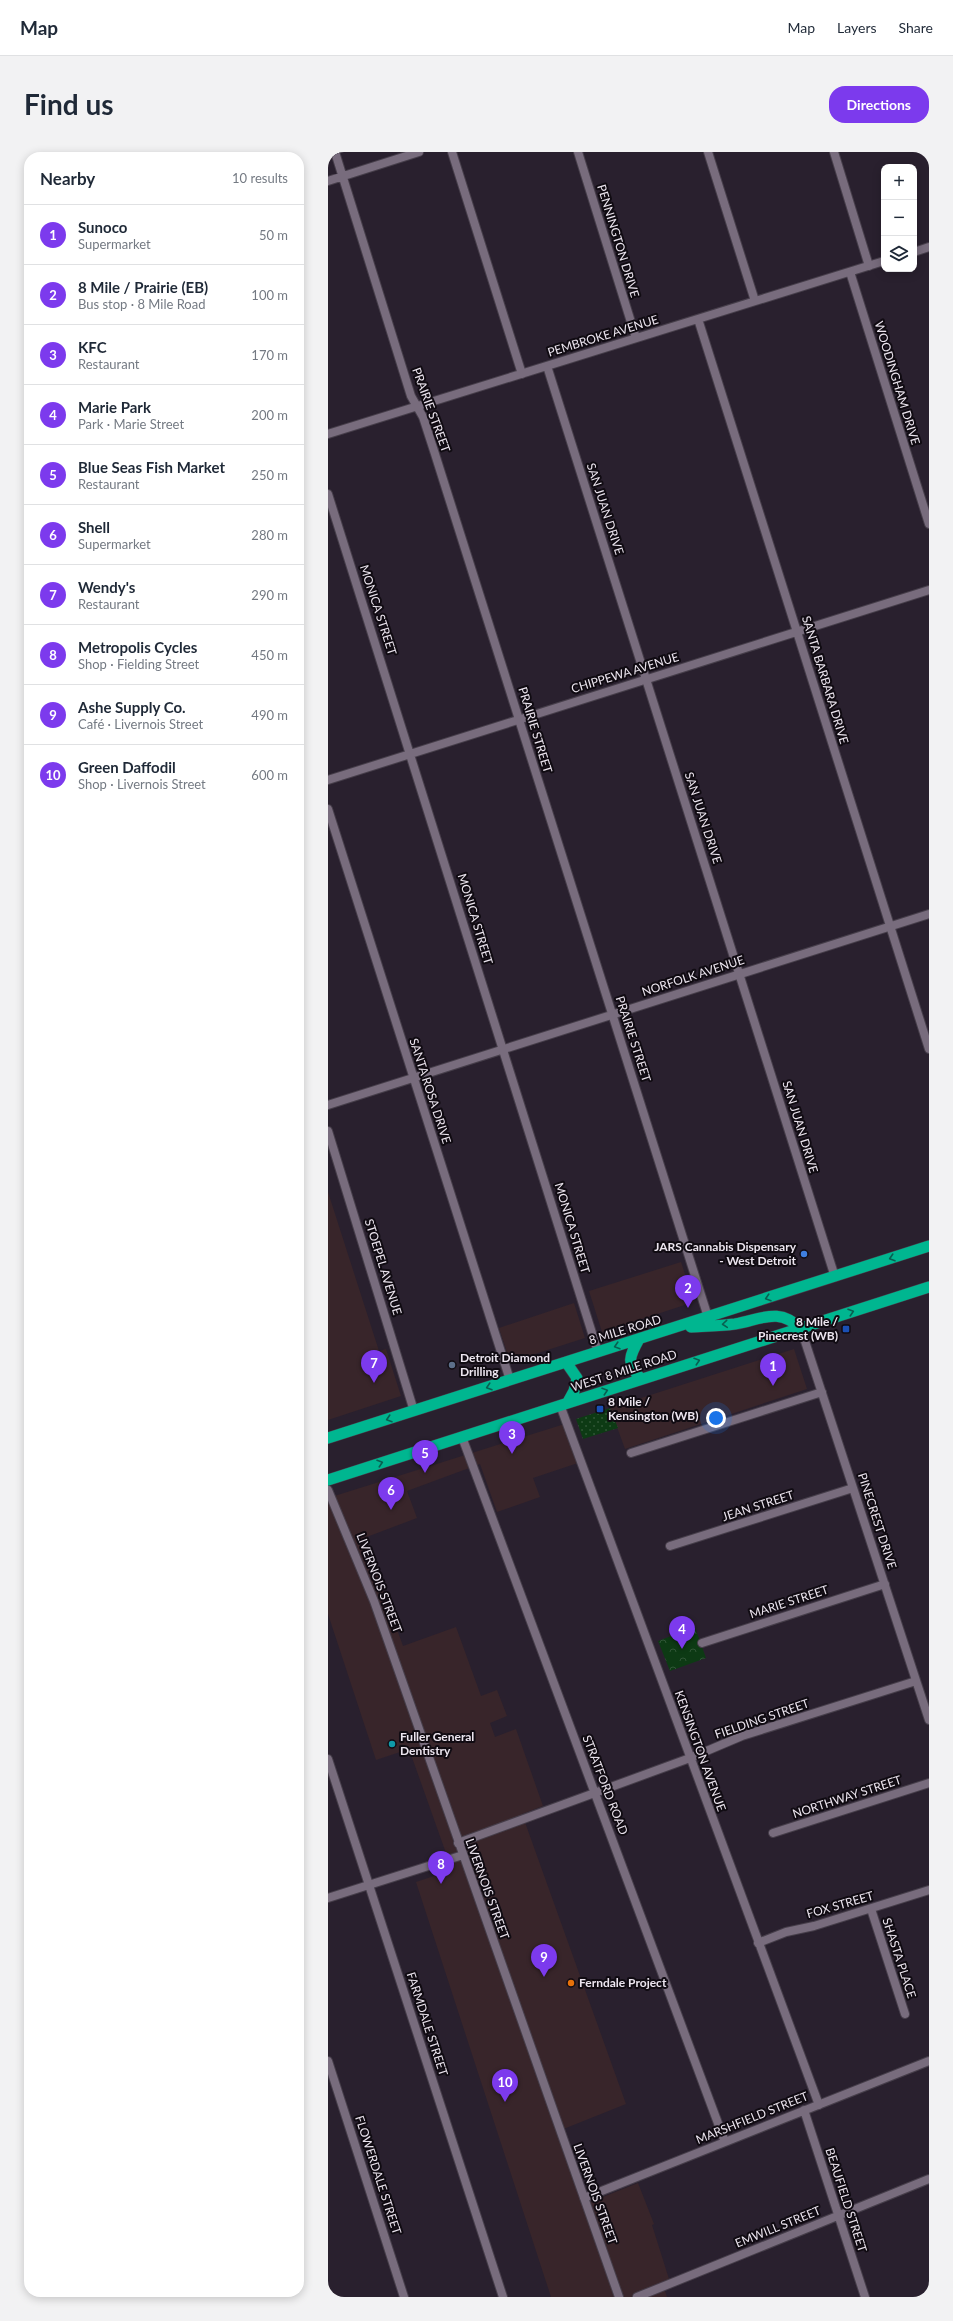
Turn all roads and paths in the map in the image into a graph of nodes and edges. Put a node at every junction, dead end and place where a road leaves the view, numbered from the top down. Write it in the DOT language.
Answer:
graph roads {
  1 [pos="335,152"];
  2 [pos="419,152"];
  3 [pos="452,152"];
  4 [pos="578,152"];
  5 [pos="708,152"];
  6 [pos="834,152"];
  7 [pos="343,176"];
  8 [pos="328,181"];
  9 [pos="929,247"];
  10 [pos="917,251"];
  11 [pos="881,262"];
  12 [pos="869,266"];
  13 [pos="850,272"];
  14 [pos="755,301"];
  15 [pos="698,319"];
  16 [pos="636,338"];
  17 [pos="547,366"];
  18 [pos="522,374"];
  19 [pos="417,406"];
  20 [pos="328,434"];
  21 [pos="328,494"];
  22 [pos="929,524"];
  23 [pos="929,590"];
  24 [pos="797,632"];
  25 [pos="646,679"];
  26 [pos="519,719"];
  27 [pos="411,754"];
  28 [pos="328,780"];
  29 [pos="328,809"];
  30 [pos="929,914"];
  31 [pos="890,926"];
  32 [pos="739,974"];
  33 [pos="613,1014"];
  34 [pos="929,1048"];
  35 [pos="504,1049"];
  36 [pos="414,1078"];
  37 [pos="328,1105"];
  38 [pos="328,1131"];
  39 [pos="929,1246"];
  40 [pos="835,1277"];
  41 [pos="929,1287"];
  42 [pos="708,1317"];
  43 [pos="672,1329"];
  44 [pos="801,1329"];
  45 [pos="639,1339"];
  46 [pos="598,1352"];
  47 [pos="566,1362"];
  48 [pos="641,1379"];
  49 [pos="510,1380"];
  50 [pos="822,1392"];
  51 [pos="564,1404"];
  52 [pos="414,1411"];
  53 [pos="462,1437"];
  54 [pos="328,1438"];
  55 [pos="630,1453"];
  56 [pos="328,1480"];
  57 [pos="854,1488"];
  58 [pos="328,1490"];
  59 [pos="670,1546"];
  60 [pos="885,1584"];
  61 [pos="702,1643"];
  62 [pos="916,1681"];
  63 [pos="929,1720"];
  64 [pos="690,1758"];
  65 [pos="328,1759"];
  66 [pos="929,1783"];
  67 [pos="595,1792"];
  68 [pos="773,1833"];
  69 [pos="458,1843"];
  70 [pos="463,1856"];
  71 [pos="369,1885"];
  72 [pos="929,1890"];
  73 [pos="328,1898"];
  74 [pos="871,1909"];
  75 [pos="758,1943"];
  76 [pos="905,2014"];
  77 [pos="328,2061"];
  78 [pos="929,2061"];
  79 [pos="819,2105"];
  80 [pos="804,2110"];
  81 [pos="725,2142"];
  82 [pos="929,2179"];
  83 [pos="584,2198"];
  84 [pos="838,2215"];
  85 [pos="404,2297"];
  86 [pos="503,2297"];
  87 [pos="619,2297"];
  88 [pos="637,2297"];
  89 [pos="865,2297"];
  1 -- 7 [label="street, PRAIRIE STREET"];
  2 -- 7 [label="street"];
  3 -- 18 [label="street"];
  4 -- 16 [label="street, PENNINGTON DRIVE"];
  5 -- 14 [label="street"];
  6 -- 12 [label="street"];
  7 -- 8 [label="street"];
  7 -- 19 [label="street, PRAIRIE STREET"];
  9 -- 10 [label="street"];
  11 -- 12 [label="street, PEMBROKE AVENUE"];
  12 -- 13 [label="street, PEMBROKE AVENUE"];
  13 -- 14 [label="street, PEMBROKE AVENUE"];
  13 -- 22 [label="street, WOODINGHAM DRIVE"];
  14 -- 15 [label="street, PEMBROKE AVENUE"];
  15 -- 16 [label="street, PEMBROKE AVENUE"];
  15 -- 24 [label="street, SANTA BARBARA DRIVE"];
  16 -- 17 [label="street, PEMBROKE AVENUE"];
  17 -- 18 [label="street, PEMBROKE AVENUE"];
  17 -- 25 [label="street, SAN JUAN DRIVE"];
  18 -- 19 [label="street, PEMBROKE AVENUE"];
  19 -- 20 [label="street, PEMBROKE AVENUE"];
  19 -- 26 [label="street, PRAIRIE STREET"];
  21 -- 27 [label="street, MONICA STREET"];
  23 -- 24 [label="street, CHIPPEWA AVENUE"];
  24 -- 25 [label="street, CHIPPEWA AVENUE"];
  24 -- 31 [label="street, SANTA BARBARA DRIVE"];
  25 -- 26 [label="street, CHIPPEWA AVENUE"];
  25 -- 32 [label="street, SAN JUAN DRIVE"];
  26 -- 27 [label="street, CHIPPEWA AVENUE"];
  26 -- 33 [label="street, PRAIRIE STREET"];
  27 -- 28 [label="street, CHIPPEWA AVENUE"];
  27 -- 35 [label="street, MONICA STREET"];
  29 -- 36 [label="street, SANTA ROSA DRIVE"];
  30 -- 31 [label="street, NORFOLK AVENUE"];
  31 -- 32 [label="street, NORFOLK AVENUE"];
  31 -- 34 [label="street, SANTA BARBARA DRIVE"];
  32 -- 33 [label="street, NORFOLK AVENUE"];
  32 -- 40 [label="street, SAN JUAN DRIVE"];
  33 -- 35 [label="street, NORFOLK AVENUE"];
  33 -- 42 [label="street, PRAIRIE STREET"];
  35 -- 36 [label="street, NORFOLK AVENUE"];
  35 -- 46 [label="street, MONICA STREET"];
  36 -- 37 [label="street, NORFOLK AVENUE"];
  36 -- 49 [label="street, SANTA ROSA DRIVE"];
  38 -- 52 [label="street, STOEPEL AVENUE"];
  39 -- 40 [label="highway, 8 MILE ROAD, one-way"];
  40 -- 42 [label="highway, 8 MILE ROAD, one-way"];
  44 -- 41 [label="highway, WEST 8 MILE ROAD, one-way"];
  42 -- 43 [label="highway, 8 MILE ROAD"];
  44 -- 43 [label="highway, one-way"];
  43 -- 45 [label="highway, 8 MILE ROAD"];
  48 -- 44 [label="highway, WEST 8 MILE ROAD, one-way"];
  44 -- 50 [label="street, PINECREST DRIVE"];
  45 -- 46 [label="highway, 8 MILE ROAD, one-way"];
  45 -- 48 [label="highway"];
  46 -- 47 [label="highway, 8 MILE ROAD"];
  47 -- 49 [label="highway, 8 MILE ROAD"];
  47 -- 51 [label="highway"];
  51 -- 48 [label="highway, WEST 8 MILE ROAD, one-way"];
  49 -- 52 [label="highway, 8 MILE ROAD, one-way"];
  50 -- 55 [label="street"];
  50 -- 57 [label="street, PINECREST DRIVE"];
  51 -- 53 [label="highway, WEST 8 MILE ROAD"];
  51 -- 64 [label="street, KENSINGTON AVENUE"];
  52 -- 54 [label="highway, 8 MILE ROAD, one-way"];
  56 -- 53 [label="highway, WEST 8 MILE ROAD, one-way"];
  53 -- 67 [label="street, STRATFORD ROAD"];
  57 -- 59 [label="street, JEAN STREET"];
  57 -- 60 [label="street, PINECREST DRIVE"];
  58 -- 69 [label="street, LIVERNOIS STREET"];
  60 -- 61 [label="street, MARIE STREET"];
  60 -- 62 [label="street, PINECREST DRIVE"];
  62 -- 63 [label="street, PINECREST DRIVE"];
  62 -- 64 [label="street, FIELDING STREET"];
  64 -- 67 [label="street, FIELDING STREET"];
  64 -- 75 [label="street, KENSINGTON AVENUE"];
  65 -- 71 [label="street, FARMDALE STREET"];
  66 -- 68 [label="street, NORTHWAY STREET"];
  67 -- 69 [label="street, FIELDING STREET"];
  67 -- 81 [label="street, STRATFORD ROAD"];
  69 -- 70 [label="street, LIVERNOIS STREET"];
  70 -- 71 [label="street"];
  70 -- 83 [label="street, LIVERNOIS STREET"];
  71 -- 73 [label="street"];
  71 -- 86 [label="street, FARMDALE STREET"];
  72 -- 74 [label="street, FOX STREET"];
  74 -- 75 [label="street, FOX STREET"];
  74 -- 76 [label="street, SHASTA PLACE"];
  75 -- 79 [label="street, KENSINGTON AVENUE"];
  77 -- 85 [label="street, FLOWERDALE STREET"];
  78 -- 79 [label="street, MARSHFIELD STREET"];
  79 -- 80 [label="street, MARSHFIELD STREET"];
  80 -- 81 [label="street, MARSHFIELD STREET"];
  80 -- 84 [label="street, BEAUFIELD STREET"];
  81 -- 83 [label="street, MARSHFIELD STREET"];
  82 -- 84 [label="street, EMWILL STREET"];
  83 -- 87 [label="street, LIVERNOIS STREET"];
  84 -- 88 [label="street, EMWILL STREET"];
  84 -- 89 [label="street, BEAUFIELD STREET"];
}
